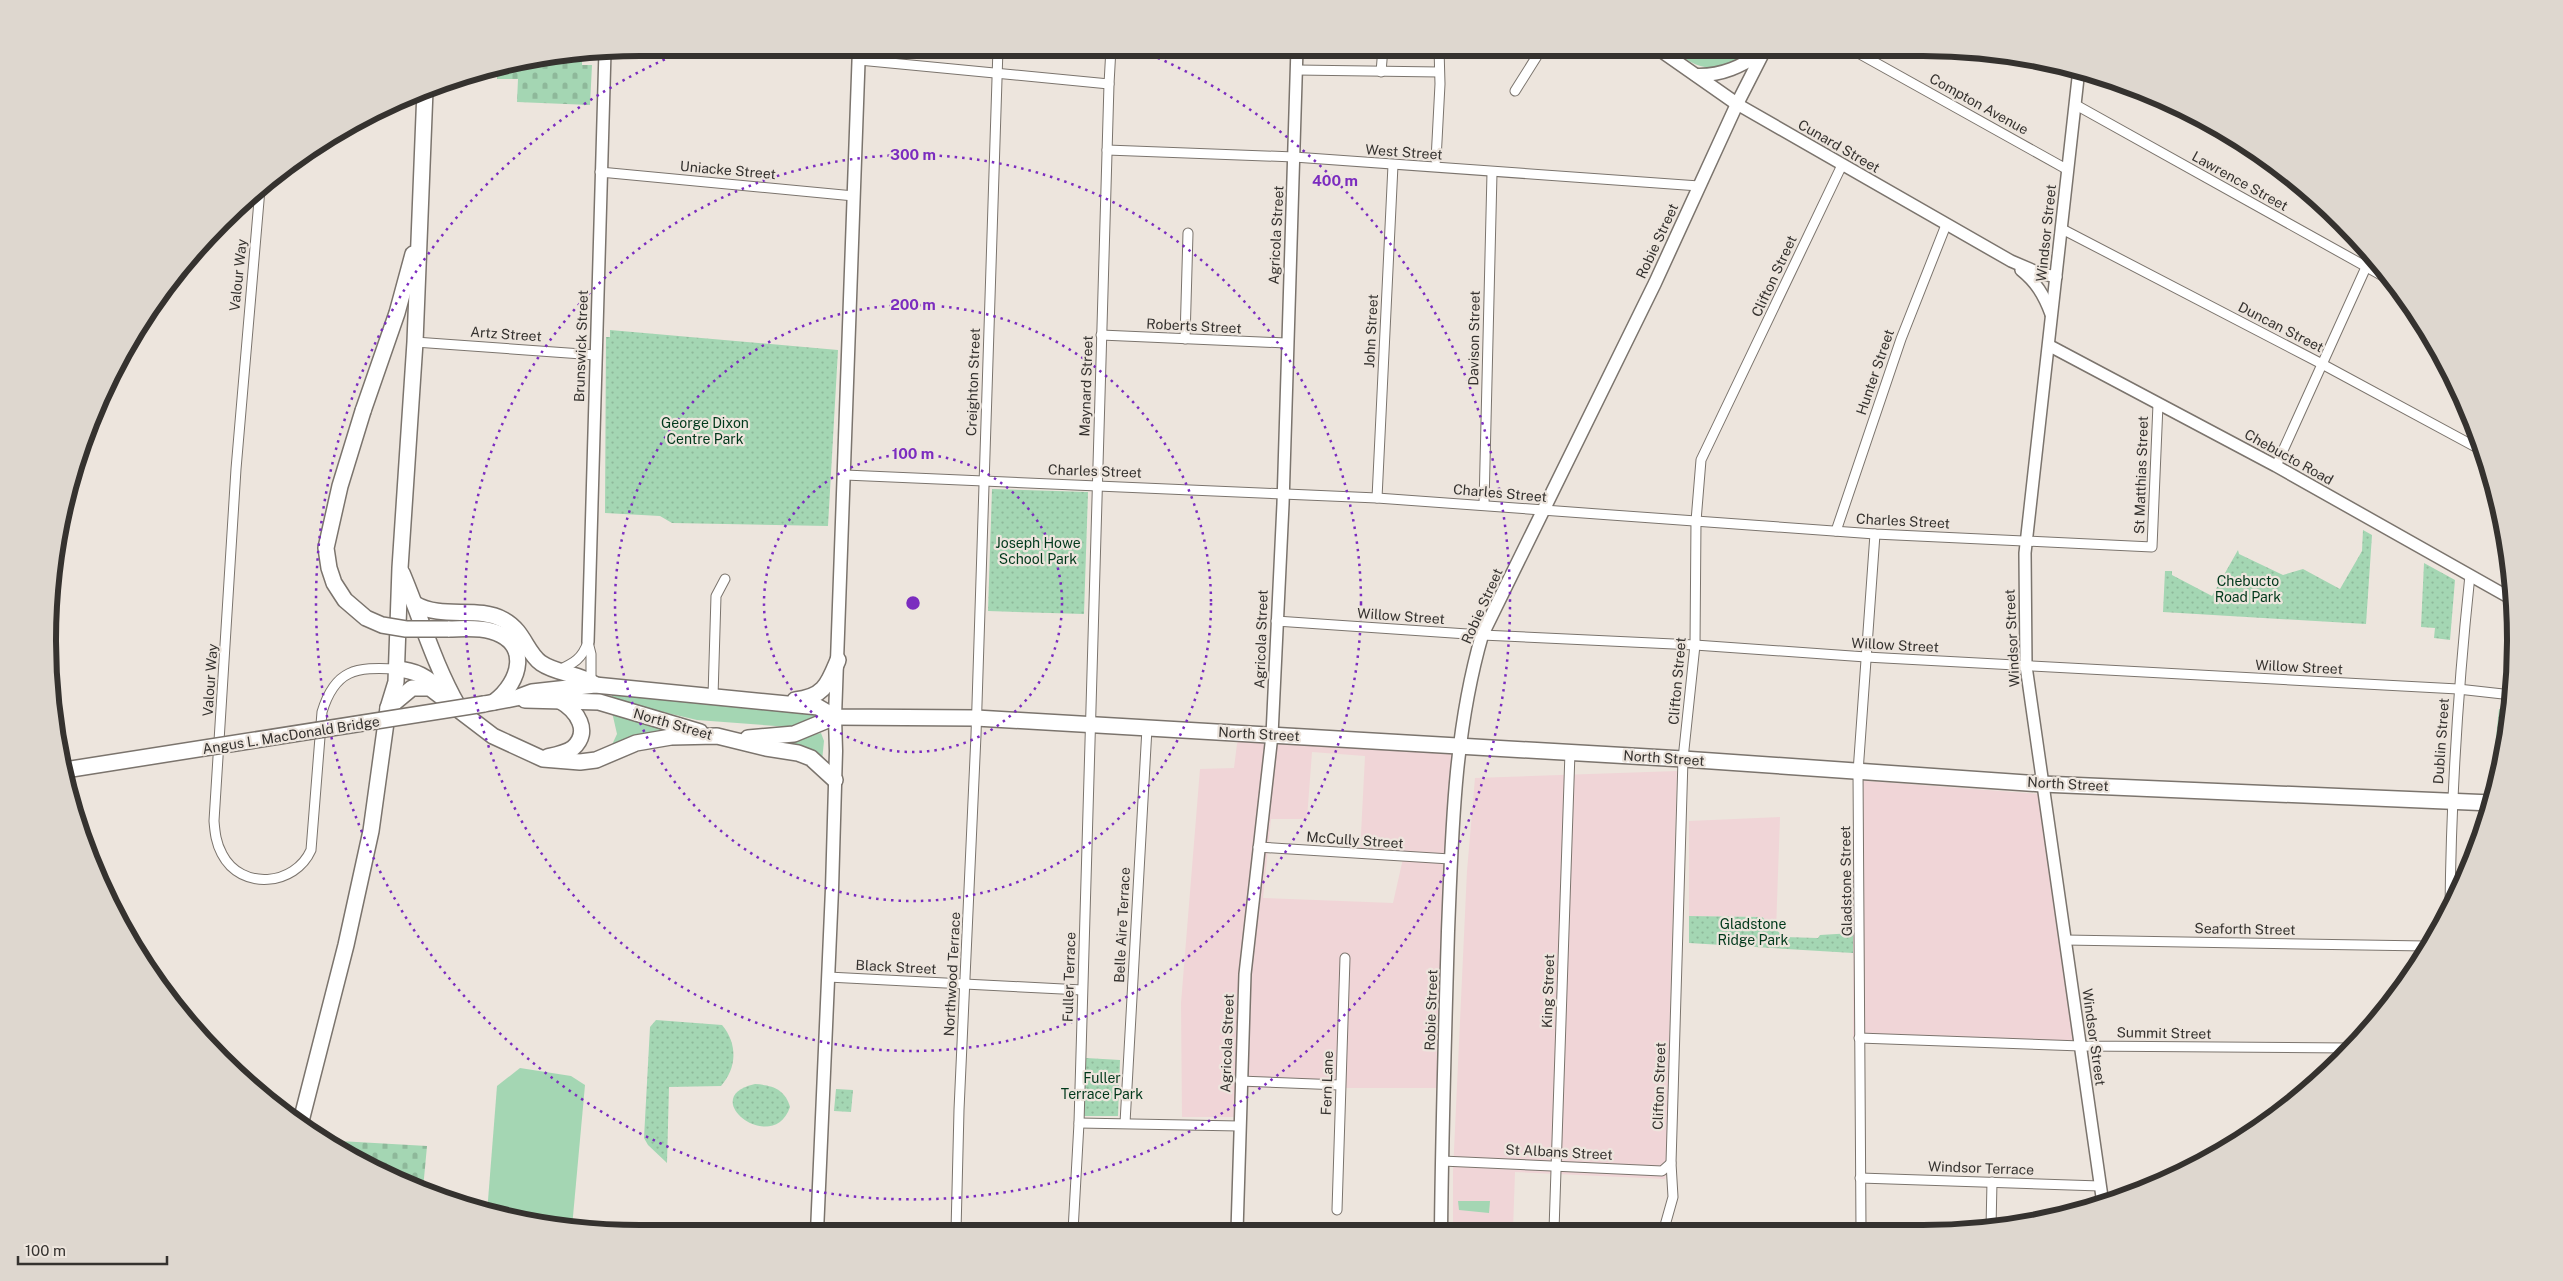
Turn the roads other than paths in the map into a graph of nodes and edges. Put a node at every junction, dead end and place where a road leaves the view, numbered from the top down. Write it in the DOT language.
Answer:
graph roads {
  1 [pos="859,56"];
  2 [pos="874,56"];
  3 [pos="998,56"];
  4 [pos="1111,56"];
  5 [pos="1297,56"];
  6 [pos="1382,56"];
  7 [pos="1439,56"];
  8 [pos="1537,56"];
  9 [pos="1668,56"];
  10 [pos="1755,56"];
  11 [pos="1761,56"];
  12 [pos="1863,56"];
  13 [pos="605,58"];
  14 [pos="1297,70"];
  15 [pos="1381,72"];
  16 [pos="1439,72"];
  17 [pos="997,73"];
  18 [pos="1696,75"];
  19 [pos="2078,77"];
  20 [pos="1108,84"];
  21 [pos="1515,91"];
  22 [pos="425,98"];
  23 [pos="1737,104"];
  24 [pos="2076,105"];
  25 [pos="1107,150"];
  26 [pos="1294,158"];
  27 [pos="1436,160"];
  28 [pos="1393,165"];
  29 [pos="1842,165"];
  30 [pos="2068,170"];
  31 [pos="600,172"];
  32 [pos="1492,172"];
  33 [pos="1699,186"];
  34 [pos="854,196"];
  35 [pos="259,198"];
  36 [pos="1946,225"];
  37 [pos="2062,229"];
  38 [pos="1188,233"];
  39 [pos="420,234"];
  40 [pos="2011,261"];
  41 [pos="2368,263"];
  42 [pos="2366,267"];
  43 [pos="2376,272"];
  44 [pos="2056,278"];
  45 [pos="2052,318"];
  46 [pos="1101,335"];
  47 [pos="1185,339"];
  48 [pos="415,342"];
  49 [pos="1286,343"];
  50 [pos="2050,346"];
  51 [pos="596,355"];
  52 [pos="2322,364"];
  53 [pos="2158,404"];
  54 [pos="2473,446"];
  55 [pos="2276,466"];
  56 [pos="845,475"];
  57 [pos="983,480"];
  58 [pos="1096,484"];
  59 [pos="1283,493"];
  60 [pos="1377,498"];
  61 [pos="1484,505"];
  62 [pos="1543,511"];
  63 [pos="1696,521"];
  64 [pos="1836,531"];
  65 [pos="1876,534"];
  66 [pos="2026,542"];
  67 [pos="2152,547"];
  68 [pos="400,568"];
  69 [pos="2470,576"];
  70 [pos="726,579"];
  71 [pos="2504,594"];
  72 [pos="415,604"];
  73 [pos="1276,621"];
  74 [pos="1482,636"];
  75 [pos="588,642"];
  76 [pos="1695,645"];
  77 [pos="1866,657"];
  78 [pos="838,660"];
  79 [pos="2026,666"];
  80 [pos="396,669"];
  81 [pos="558,670"];
  82 [pos="593,683"];
  83 [pos="2458,689"];
  84 [pos="2504,694"];
  85 [pos="714,696"];
  86 [pos="516,698"];
  87 [pos="558,700"];
  88 [pos="599,702"];
  89 [pos="776,702"];
  90 [pos="489,703"];
  91 [pos="388,708"];
  92 [pos="461,712"];
  93 [pos="835,717"];
  94 [pos="976,718"];
  95 [pos="1091,725"];
  96 [pos="1147,728"];
  97 [pos="1272,735"];
  98 [pos="717,736"];
  99 [pos="1458,748"];
  100 [pos="1570,752"];
  101 [pos="543,758"];
  102 [pos="1683,759"];
  103 [pos="71,769"];
  104 [pos="1858,772"];
  105 [pos="836,780"];
  106 [pos="2042,784"];
  107 [pos="2451,800"];
  108 [pos="2484,802"];
  109 [pos="1258,847"];
  110 [pos="1450,860"];
  111 [pos="2450,890"];
  112 [pos="2065,940"];
  113 [pos="2420,946"];
  114 [pos="1345,958"];
  115 [pos="828,977"];
  116 [pos="966,985"];
  117 [pos="1082,990"];
  118 [pos="1859,1038"];
  119 [pos="2081,1046"];
  120 [pos="2342,1048"];
  121 [pos="1240,1081"];
  122 [pos="1340,1085"];
  123 [pos="302,1116"];
  124 [pos="1078,1123"];
  125 [pos="1125,1123"];
  126 [pos="1239,1126"];
  127 [pos="1442,1161"];
  128 [pos="1671,1163"];
  129 [pos="1556,1165"];
  130 [pos="1860,1178"];
  131 [pos="1992,1182"];
  132 [pos="2100,1186"];
  133 [pos="2102,1197"];
  134 [pos="1337,1210"];
  135 [pos="1991,1221"];
  136 [pos="817,1225"];
  137 [pos="956,1225"];
  138 [pos="1073,1225"];
  139 [pos="1236,1225"];
  140 [pos="1441,1225"];
  141 [pos="1554,1225"];
  142 [pos="1665,1225"];
  143 [pos="1861,1225"];
  1 -- 34 [label="main road"];
  2 -- 17 [label="street"];
  3 -- 17 [label="street, Creighton Street"];
  4 -- 20 [label="street, Maynard Street"];
  5 -- 14 [label="street, Agricola Street"];
  6 -- 15 [label="street"];
  7 -- 16 [label="street"];
  8 -- 21 [label="street"];
  9 -- 18 [label="main road, Cunard Street"];
  10 -- 18 [label="main road"];
  11 -- 23 [label="main road, Robie Street"];
  12 -- 30 [label="street, Compton Avenue"];
  13 -- 31 [label="street, Brunswick Street"];
  14 -- 15 [label="street"];
  14 -- 26 [label="street, Agricola Street"];
  15 -- 16 [label="street"];
  16 -- 27 [label="street"];
  17 -- 20 [label="street"];
  17 -- 57 [label="street, Creighton Street"];
  18 -- 23 [label="main road, Cunard Street"];
  19 -- 24 [label="street, Windsor Street"];
  20 -- 25 [label="street, Maynard Street"];
  22 -- 39 [label="main road"];
  23 -- 29 [label="street, Cunard Street"];
  23 -- 33 [label="main road, Robie Street"];
  24 -- 30 [label="street, Windsor Street"];
  24 -- 42 [label="street, Lawrence Street"];
  25 -- 26 [label="street, West Street"];
  25 -- 46 [label="street, Maynard Street"];
  26 -- 28 [label="street, West Street"];
  26 -- 49 [label="street, Agricola Street"];
  28 -- 32 [label="street, West Street"];
  28 -- 60 [label="street, John Street"];
  29 -- 36 [label="street, Cunard Street"];
  29 -- 63 [label="street, Clifton Street"];
  30 -- 37 [label="street, Windsor Street"];
  31 -- 34 [label="street, Uniacke Street"];
  31 -- 51 [label="street, Brunswick Street"];
  32 -- 33 [label="street, West Street"];
  32 -- 61 [label="street, Davison Street"];
  33 -- 62 [label="main road, Robie Street"];
  34 -- 56 [label="main road"];
  35 -- 80 [label="street, Valour Way"];
  36 -- 40 [label="street, Cunard Street"];
  36 -- 64 [label="street, Hunter Street"];
  37 -- 44 [label="street, Windsor Street"];
  37 -- 52 [label="street, Duncan Street"];
  38 -- 47 [label="street"];
  39 -- 48 [label="main road"];
  39 -- 90 [label="main road, bridge"];
  40 -- 44 [label="street, Cunard Street"];
  40 -- 45 [label="street, Cunard Street"];
  41 -- 42 [label="street"];
  42 -- 43 [label="street, Lawrence Street"];
  42 -- 52 [label="street"];
  44 -- 45 [label="street, Windsor Street"];
  45 -- 50 [label="street, Windsor Street"];
  46 -- 47 [label="street, Roberts Street"];
  46 -- 58 [label="street, Maynard Street"];
  47 -- 49 [label="street, Roberts Street"];
  48 -- 51 [label="street, Artz Street"];
  48 -- 68 [label="main road"];
  49 -- 59 [label="street, Agricola Street"];
  50 -- 53 [label="street, Chebucto Road"];
  50 -- 66 [label="street, Windsor Street"];
  51 -- 75 [label="street, Brunswick Street"];
  52 -- 54 [label="street, Duncan Street"];
  52 -- 55 [label="street"];
  53 -- 55 [label="street, Chebucto Road"];
  53 -- 67 [label="street, St Matthias Street"];
  55 -- 69 [label="street, Chebucto Road"];
  56 -- 57 [label="street, Charles Street"];
  56 -- 78 [label="main road"];
  57 -- 58 [label="street, Charles Street"];
  57 -- 94 [label="street, Creighton Street"];
  58 -- 59 [label="street, Charles Street"];
  58 -- 95 [label="street, Maynard Street"];
  59 -- 60 [label="street, Charles Street"];
  59 -- 73 [label="street, Agricola Street"];
  60 -- 61 [label="street, Charles Street"];
  61 -- 62 [label="street, Charles Street"];
  62 -- 63 [label="street, Charles Street"];
  62 -- 74 [label="main road, Robie Street"];
  63 -- 64 [label="street, Charles Street"];
  63 -- 76 [label="street, Clifton Street"];
  64 -- 65 [label="street, Charles Street"];
  65 -- 66 [label="street, Charles Street"];
  65 -- 77 [label="street, Gladstone Street"];
  66 -- 67 [label="street, Charles Street"];
  66 -- 79 [label="street, Windsor Street"];
  68 -- 72 [label="main road"];
  68 -- 80 [label="main road"];
  69 -- 71 [label="street, Chebucto Road"];
  69 -- 83 [label="street, Dublin Street"];
  70 -- 85 [label="street"];
  72 -- 81 [label="main road"];
  72 -- 92 [label="main road"];
  73 -- 74 [label="street, Willow Street"];
  73 -- 97 [label="street, Agricola Street"];
  74 -- 76 [label="street, Willow Street"];
  74 -- 99 [label="main road, Robie Street"];
  75 -- 81 [label="street"];
  75 -- 82 [label="street, Brunswick Street"];
  76 -- 77 [label="street, Willow Street"];
  76 -- 102 [label="street, Clifton Street"];
  77 -- 79 [label="street, Willow Street"];
  77 -- 104 [label="street, Gladstone Street"];
  78 -- 89 [label="main road"];
  78 -- 93 [label="main road"];
  79 -- 83 [label="street, Willow Street"];
  79 -- 106 [label="street, Windsor Street"];
  80 -- 91 [label="main road"];
  80 -- 92 [label="main road"];
  81 -- 82 [label="main road"];
  82 -- 85 [label="main road, North Street"];
  82 -- 86 [label="main road, Angus L. MacDonald Bridge"];
  83 -- 84 [label="street, Willow Street"];
  83 -- 107 [label="street, Dublin Street"];
  85 -- 89 [label="main road, North Street"];
  86 -- 87 [label="main road, Angus L. MacDonald Bridge"];
  86 -- 90 [label="main road, Angus L. MacDonald Bridge"];
  87 -- 88 [label="main road, Angus L. MacDonald Bridge"];
  87 -- 101 [label="main road"];
  88 -- 98 [label="main road, North Street"];
  89 -- 93 [label="main road, North Street"];
  90 -- 103 [label="main road, Angus L. MacDonald Bridge, bridge"];
  91 -- 92 [label="main road"];
  91 -- 123 [label="main road"];
  92 -- 101 [label="main road"];
  93 -- 94 [label="main road, North Street"];
  93 -- 98 [label="main road, North Street"];
  93 -- 105 [label="main road"];
  94 -- 95 [label="main road, North Street"];
  94 -- 116 [label="street, Northwood Terrace"];
  95 -- 96 [label="main road, North Street"];
  95 -- 117 [label="street, Fuller Terrace"];
  96 -- 97 [label="main road, North Street"];
  96 -- 125 [label="street, Belle Aire Terrace"];
  97 -- 99 [label="main road, North Street"];
  97 -- 109 [label="street, Agricola Street"];
  98 -- 101 [label="main road"];
  98 -- 105 [label="main road"];
  99 -- 100 [label="main road, North Street"];
  99 -- 110 [label="main road, Robie Street"];
  100 -- 102 [label="main road, North Street"];
  100 -- 129 [label="street, King Street"];
  102 -- 104 [label="main road, North Street"];
  102 -- 128 [label="street, Clifton Street"];
  104 -- 106 [label="main road, North Street"];
  104 -- 118 [label="street, Gladstone Street"];
  105 -- 115 [label="main road"];
  106 -- 107 [label="main road, North Street"];
  106 -- 112 [label="street, Windsor Street"];
  107 -- 108 [label="main road, North Street"];
  107 -- 111 [label="street, Dublin Street"];
  109 -- 110 [label="street, McCully Street"];
  109 -- 121 [label="street, Agricola Street"];
  110 -- 127 [label="main road, Robie Street"];
  112 -- 113 [label="street, Seaforth Street"];
  112 -- 119 [label="street, Windsor Street"];
  114 -- 122 [label="street, Fern Lane"];
  115 -- 116 [label="street, Black Street"];
  115 -- 136 [label="main road"];
  116 -- 117 [label="street, Black Street"];
  116 -- 137 [label="street, Northwood Terrace"];
  117 -- 124 [label="street, Fuller Terrace"];
  118 -- 119 [label="street, Summit Street"];
  118 -- 130 [label="street, Gladstone Street"];
  119 -- 120 [label="street, Summit Street"];
  119 -- 132 [label="street, Windsor Street"];
  121 -- 122 [label="street"];
  121 -- 126 [label="street, Agricola Street"];
  122 -- 134 [label="street, Fern Lane"];
  124 -- 125 [label="street"];
  124 -- 138 [label="street, Fuller Terrace"];
  125 -- 126 [label="street"];
  126 -- 139 [label="street, Agricola Street"];
  127 -- 129 [label="street, St Albans Street"];
  127 -- 140 [label="main road, Robie Street"];
  128 -- 129 [label="street, St Albans Street"];
  128 -- 142 [label="street, Clifton Street"];
  129 -- 141 [label="street, King Street"];
  130 -- 131 [label="street, Windsor Terrace"];
  130 -- 143 [label="street, Gladstone Street"];
  131 -- 132 [label="street, Windsor Terrace"];
  131 -- 135 [label="street"];
  132 -- 133 [label="street, Windsor Street"];
}
